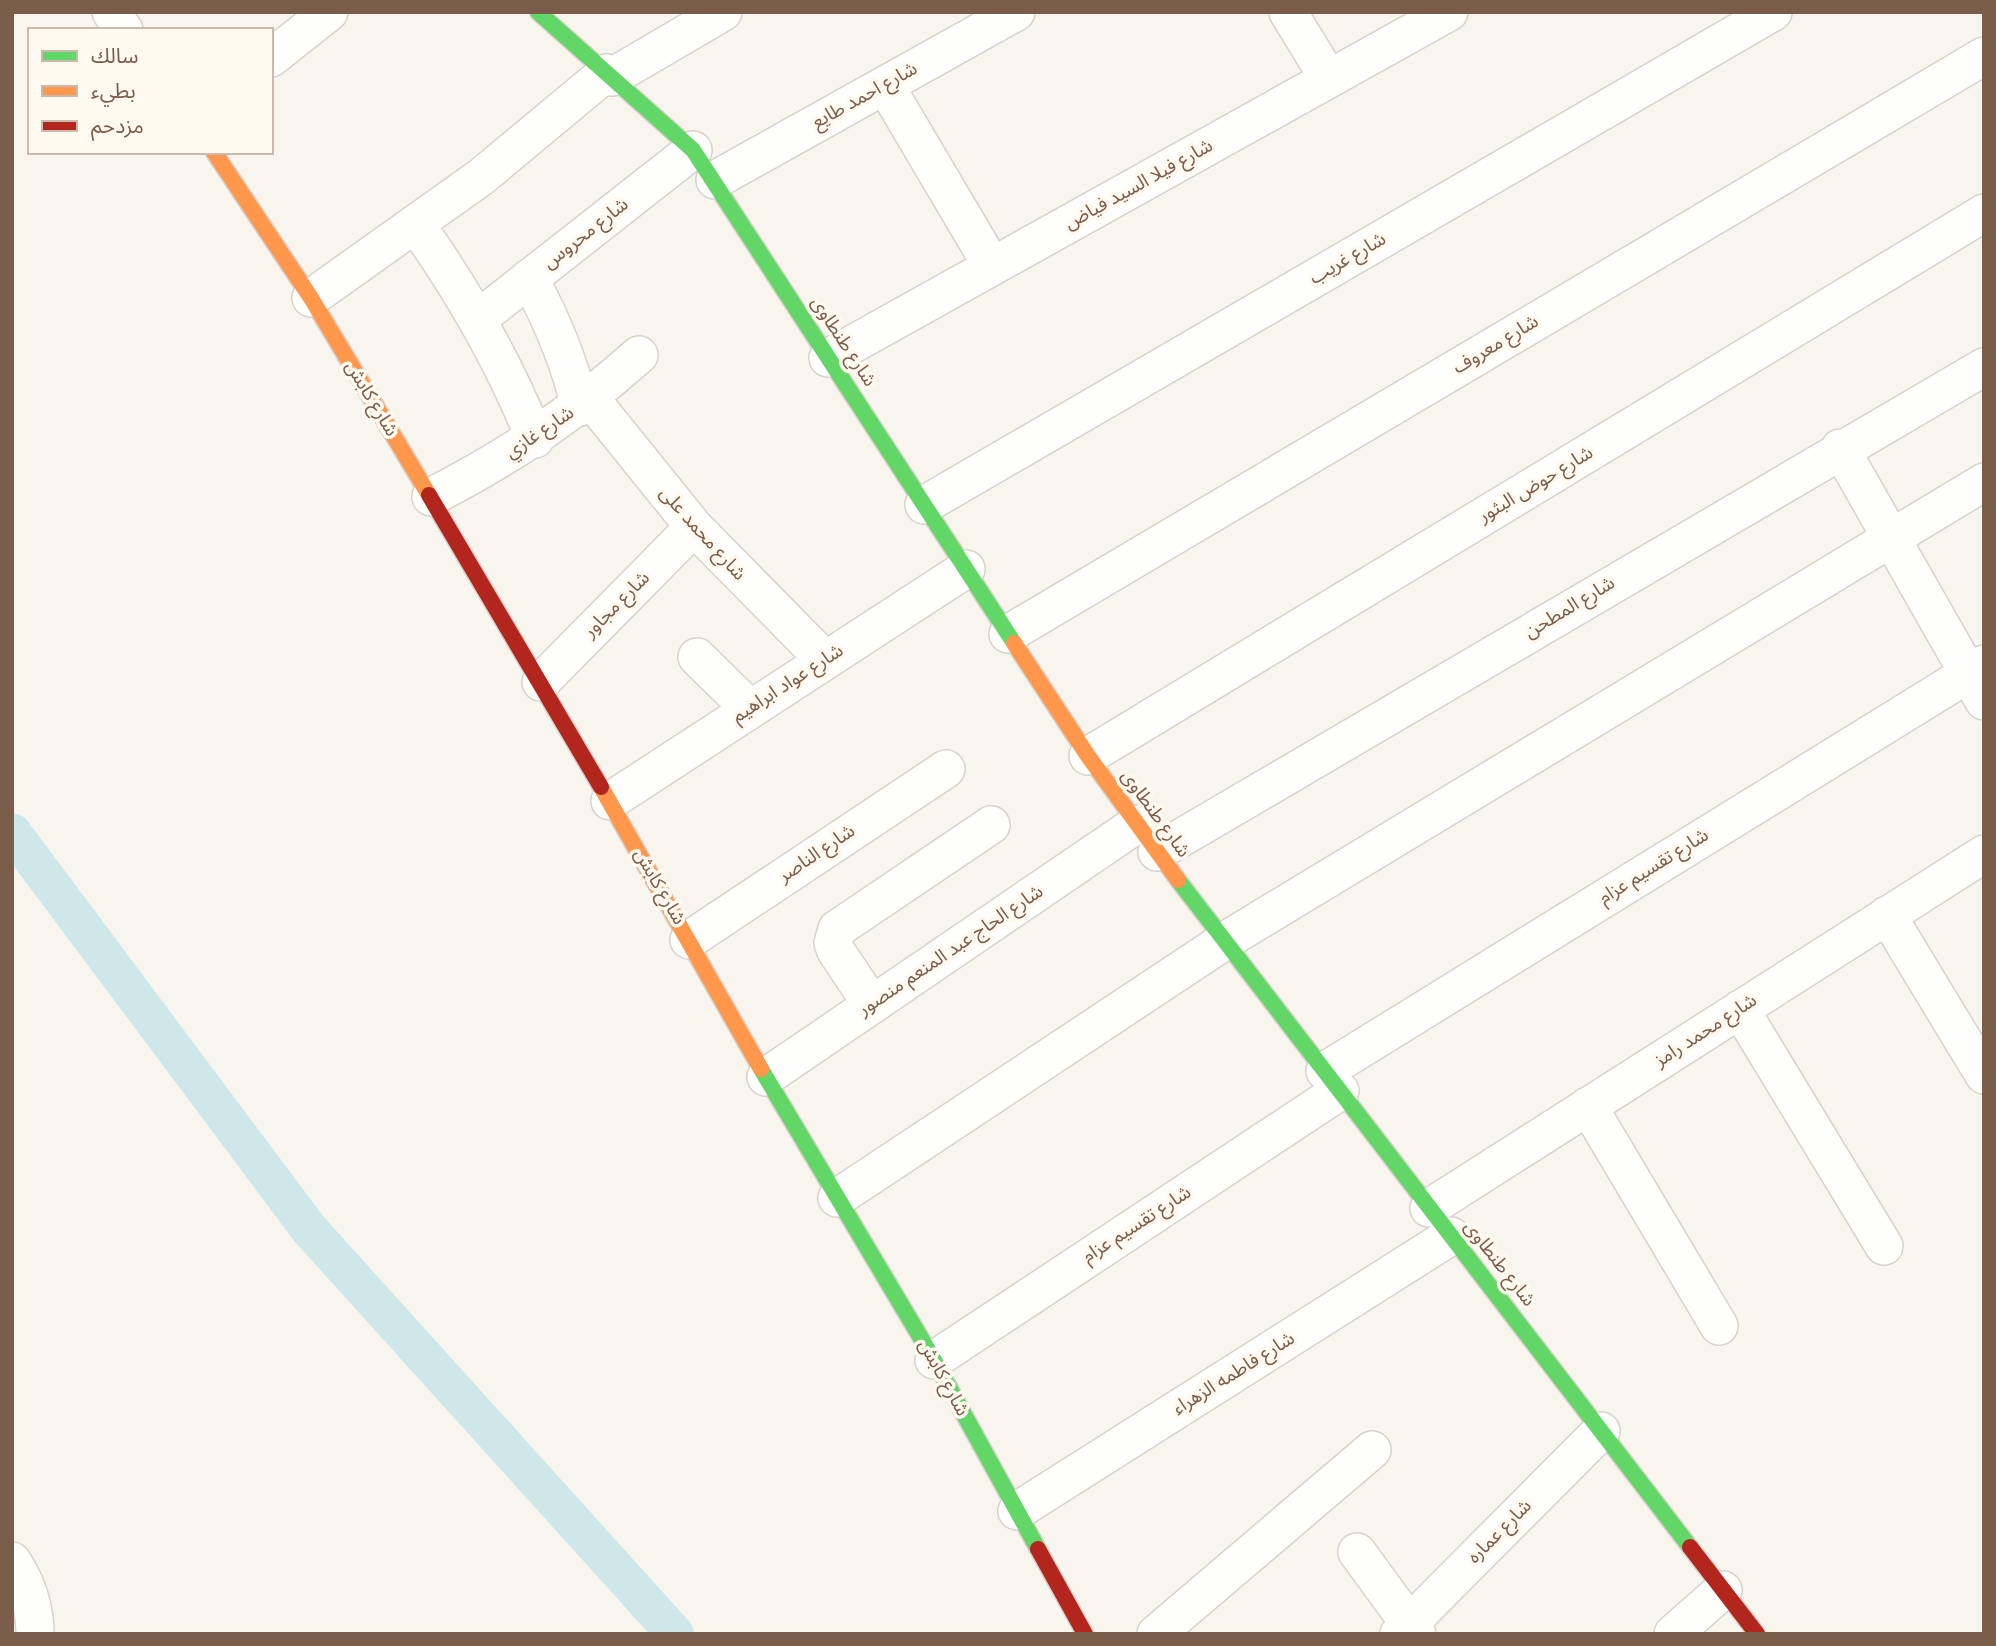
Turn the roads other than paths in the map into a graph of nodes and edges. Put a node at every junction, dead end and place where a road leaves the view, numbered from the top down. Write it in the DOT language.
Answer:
graph roads {
  1 [pos="111,12"];
  2 [pos="329,12"];
  3 [pos="538,12"];
  4 [pos="723,12"];
  5 [pos="1016,12"];
  6 [pos="1288,12"];
  7 [pos="1449,12"];
  8 [pos="1773,12"];
  9 [pos="123,28"];
  10 [pos="273,56"];
  11 [pos="1984,56"];
  12 [pos="609,75"];
  13 [pos="1329,79"];
  14 [pos="885,85"];
  15 [pos="693,150"];
  16 [pos="215,154"];
  17 [pos="715,180"];
  18 [pos="1984,214"];
  19 [pos="416,226"];
  20 [pos="992,266"];
  21 [pos="529,278"];
  22 [pos="311,299"];
  23 [pos="479,318"];
  24 [pos="639,355"];
  25 [pos="828,358"];
  26 [pos="1984,367"];
  27 [pos="585,403"];
  28 [pos="535,439"];
  29 [pos="1840,448"];
  30 [pos="1984,482"];
  31 [pos="430,497"];
  32 [pos="924,505"];
  33 [pos="694,527"];
  34 [pos="1891,538"];
  35 [pos="966,569"];
  36 [pos="1008,634"];
  37 [pos="697,657"];
  38 [pos="825,660"];
  39 [pos="1979,679"];
  40 [pos="541,682"];
  41 [pos="751,709"];
  42 [pos="1088,756"];
  43 [pos="946,769"];
  44 [pos="610,801"];
  45 [pos="991,825"];
  46 [pos="1147,838"];
  47 [pos="1984,854"];
  48 [pos="1887,915"];
  49 [pos="689,940"];
  50 [pos="1223,942"];
  51 [pos="872,1005"];
  52 [pos="1740,1009"];
  53 [pos="1984,1075"];
  54 [pos="765,1077"];
  55 [pos="1333,1081"];
  56 [pos="1588,1107"];
  57 [pos="837,1198"];
  58 [pos="1440,1222"];
  59 [pos="1884,1246"];
  60 [pos="1719,1326"];
  61 [pos="933,1360"];
  62 [pos="1601,1431"];
  63 [pos="1372,1450"];
  64 [pos="1017,1511"];
  65 [pos="1357,1552"];
  66 [pos="12,1561"];
  67 [pos="1723,1590"];
  68 [pos="1409,1630"];
  69 [pos="35,1634"];
  70 [pos="1085,1634"];
  71 [pos="1156,1634"];
  72 [pos="1673,1634"];
  73 [pos="1757,1634"];
  1 -- 9 [label="street"];
  2 -- 10 [label="street"];
  3 -- 12 [label="street, شارع طنطاوى"];
  4 -- 12 [label="street"];
  5 -- 14 [label="street, شارع احمد طايع"];
  6 -- 13 [label="street"];
  7 -- 13 [label="street, شارع فيلا السيد فياض"];
  8 -- 32 [label="street, شارع غريب"];
  11 -- 36 [label="street, شارع معروف"];
  12 -- 15 [label="street, شارع طنطاوى"];
  12 -- 19 [label="street"];
  13 -- 20 [label="street, شارع فيلا السيد فياض"];
  14 -- 17 [label="street, شارع احمد طايع"];
  14 -- 20 [label="street"];
  15 -- 17 [label="street, شارع طنطاوى"];
  15 -- 21 [label="street, شارع محروس"];
  16 -- 22 [label="street, شارع كابش"];
  17 -- 25 [label="street, شارع طنطاوى"];
  18 -- 42 [label="street, شارع حوض البثور"];
  19 -- 22 [label="street"];
  19 -- 23 [label="street"];
  20 -- 25 [label="street, شارع فيلا السيد فياض"];
  21 -- 23 [label="street, شارع محروس"];
  21 -- 27 [label="street"];
  22 -- 31 [label="street, شارع كابش"];
  23 -- 28 [label="street"];
  24 -- 27 [label="street, شارع غازي"];
  25 -- 32 [label="street, شارع طنطاوى"];
  26 -- 29 [label="street, شارع المطحن"];
  27 -- 28 [label="street, شارع غازي"];
  27 -- 33 [label="street, شارع محمد على"];
  28 -- 31 [label="street, شارع غازي"];
  29 -- 34 [label="street"];
  29 -- 46 [label="street, شارع المطحن"];
  30 -- 34 [label="street"];
  31 -- 40 [label="street, شارع كابش"];
  32 -- 35 [label="street, شارع طنطاوى"];
  33 -- 38 [label="street, شارع محمد على"];
  33 -- 40 [label="street, شارع مجاور"];
  34 -- 39 [label="street"];
  34 -- 50 [label="street"];
  35 -- 36 [label="street, شارع طنطاوى"];
  35 -- 38 [label="street, شارع عواد ابراهيم"];
  36 -- 42 [label="street, شارع طنطاوى"];
  37 -- 41 [label="street"];
  38 -- 41 [label="street, شارع عواد ابراهيم"];
  39 -- 55 [label="street, شارع تقسيم عزام"];
  40 -- 44 [label="street, شارع كابش"];
  41 -- 44 [label="street, شارع عواد ابراهيم"];
  42 -- 46 [label="street, شارع طنطاوى"];
  43 -- 49 [label="street, شارع الناصر"];
  44 -- 49 [label="street, شارع كابش"];
  45 -- 51 [label="street"];
  46 -- 50 [label="street, شارع طنطاوى"];
  46 -- 51 [label="street, شارع الحاج عبد المنعم منصور"];
  47 -- 48 [label="street, شارع محمد رامز"];
  48 -- 52 [label="street, شارع محمد رامز"];
  48 -- 53 [label="street"];
  49 -- 54 [label="street, شارع كابش"];
  50 -- 55 [label="street, شارع طنطاوى"];
  50 -- 57 [label="street"];
  51 -- 54 [label="street, شارع الحاج عبد المنعم منصور"];
  52 -- 56 [label="street, شارع محمد رامز"];
  52 -- 59 [label="street"];
  54 -- 57 [label="street, شارع كابش"];
  55 -- 58 [label="street, شارع طنطاوى"];
  55 -- 61 [label="street, شارع تقسيم عزام"];
  56 -- 58 [label="street, شارع محمد رامز"];
  56 -- 60 [label="street"];
  57 -- 61 [label="street, شارع كابش"];
  58 -- 62 [label="street, شارع طنطاوى"];
  58 -- 64 [label="street, شارع فاطمه الزهراء"];
  61 -- 64 [label="street, شارع كابش"];
  62 -- 67 [label="street, شارع طنطاوى"];
  62 -- 68 [label="street, شارع عماره"];
  63 -- 71 [label="street"];
  64 -- 70 [label="street, شارع كابش"];
  65 -- 68 [label="street"];
  66 -- 69 [label="street"];
  67 -- 72 [label="street"];
  67 -- 73 [label="street, شارع طنطاوى"];
}
